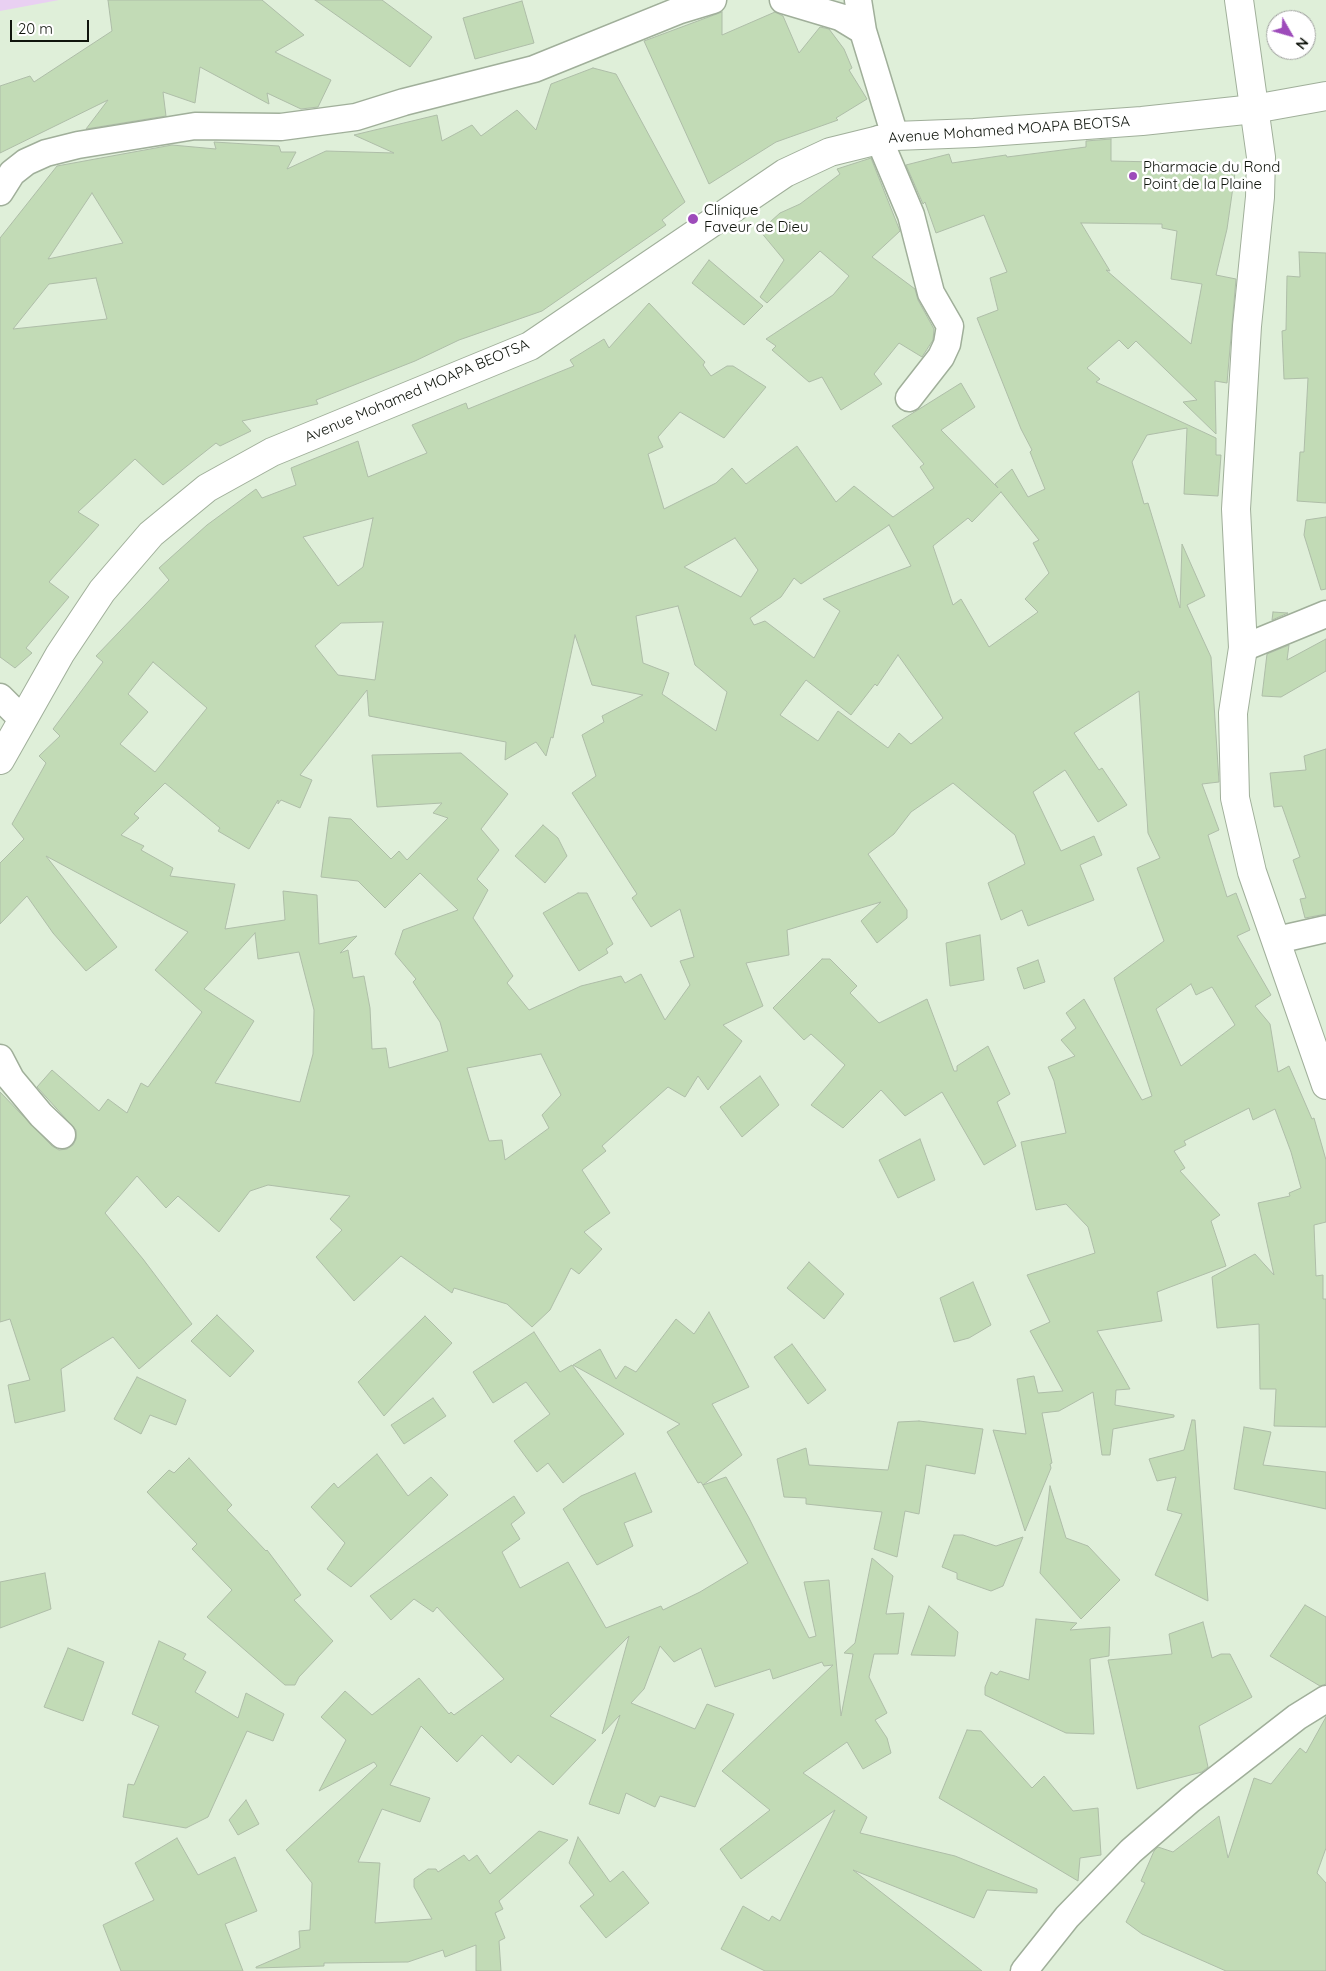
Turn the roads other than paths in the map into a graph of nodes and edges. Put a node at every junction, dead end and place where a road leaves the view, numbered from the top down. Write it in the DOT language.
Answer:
graph roads {
  1 [pos="713,0"];
  2 [pos="783,0"];
  3 [pos="858,0"];
  4 [pos="1239,0"];
  5 [pos="863,31"];
  6 [pos="1326,96"];
  7 [pos="1254,109"];
  8 [pos="887,138"];
  9 [pos="0,192"];
  10 [pos="909,398"];
  11 [pos="1326,614"];
  12 [pos="1243,648"];
  13 [pos="0,698"];
  14 [pos="22,719"];
  15 [pos="0,760"];
  16 [pos="1326,929"];
  17 [pos="1277,940"];
  18 [pos="0,1058"];
  19 [pos="1326,1085"];
  20 [pos="62,1135"];
  21 [pos="1326,1699"];
  22 [pos="1024,1971"];
  1 -- 9 [label="street"];
  2 -- 5 [label="street"];
  3 -- 5 [label="street"];
  4 -- 7 [label="main road"];
  5 -- 8 [label="street"];
  6 -- 7 [label="main road, Avenue Mohamed MOAPA BEOTSA"];
  7 -- 8 [label="main road, Avenue Mohamed MOAPA BEOTSA"];
  7 -- 12 [label="main road"];
  8 -- 10 [label="street"];
  8 -- 14 [label="main road, Avenue Mohamed MOAPA BEOTSA"];
  11 -- 12 [label="street"];
  12 -- 17 [label="main road"];
  13 -- 14 [label="street"];
  14 -- 15 [label="main road, Avenue Mohamed MOAPA BEOTSA"];
  16 -- 17 [label="street"];
  17 -- 19 [label="main road"];
  18 -- 20 [label="street"];
  21 -- 22 [label="street"];
}
